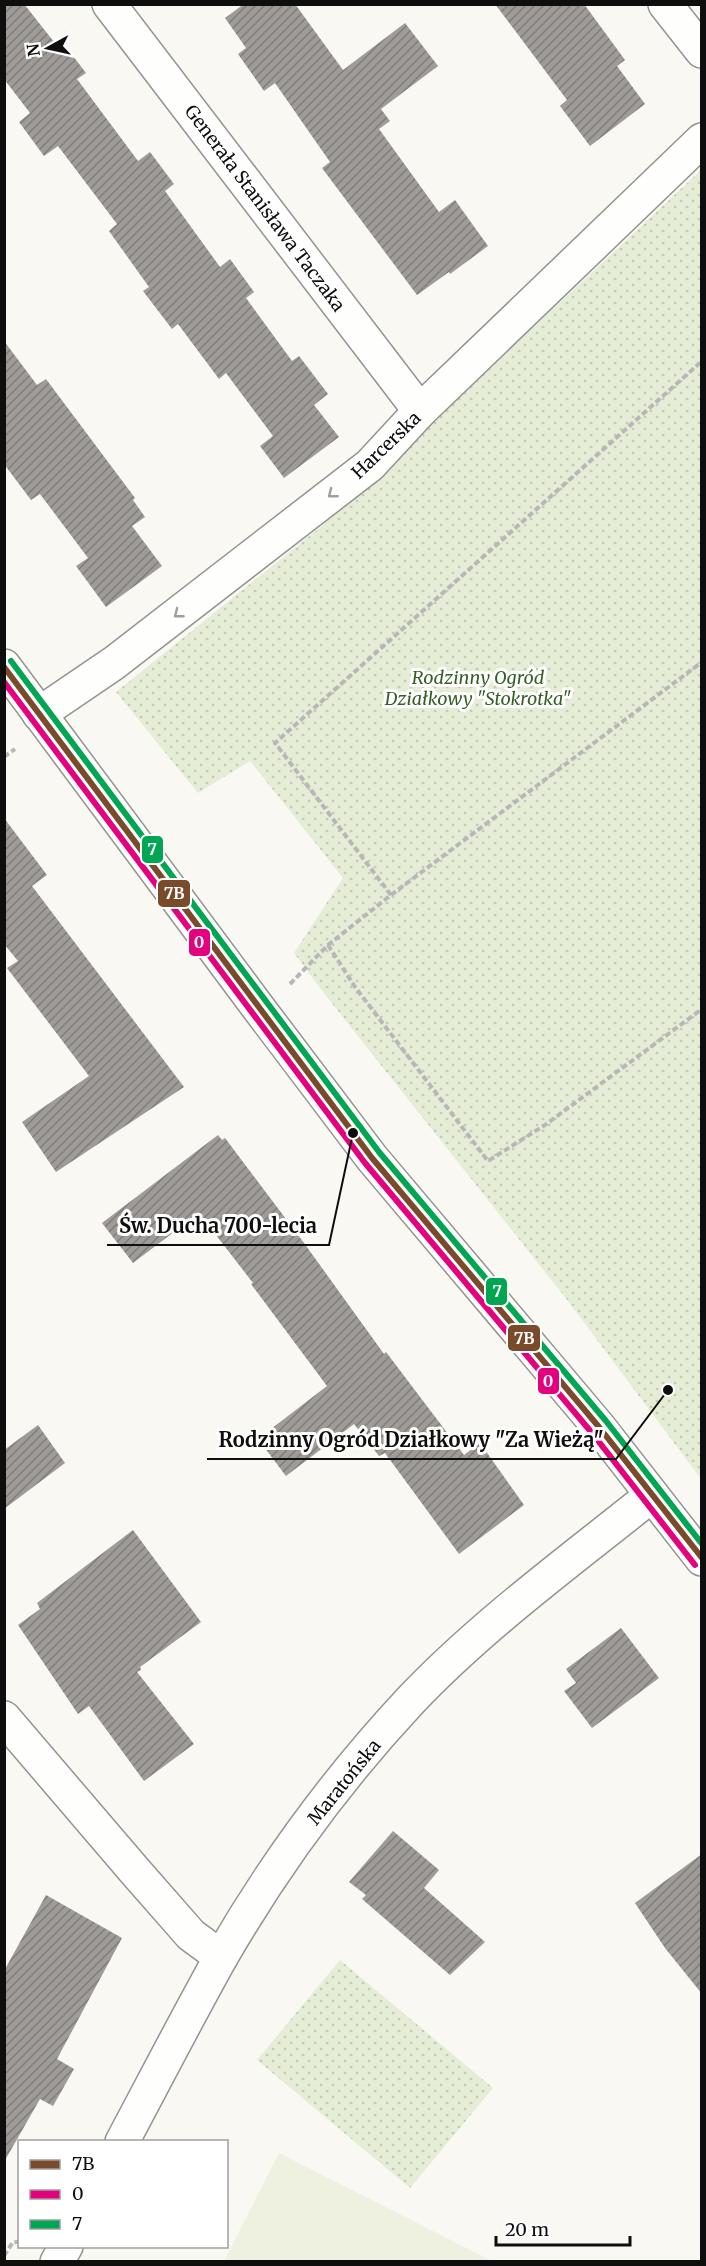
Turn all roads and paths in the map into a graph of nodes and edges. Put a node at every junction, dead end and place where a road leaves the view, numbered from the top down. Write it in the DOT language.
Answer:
graph roads {
  1 [pos="109,4"];
  2 [pos="665,4"];
  3 [pos="702,51"];
  4 [pos="702,140"];
  5 [pos="702,361"];
  6 [pos="420,411"];
  7 [pos="702,662"];
  8 [pos="4,666"];
  9 [pos="39,714"];
  10 [pos="18,747"];
  11 [pos="4,757"];
  12 [pos="391,895"];
  13 [pos="328,945"];
  14 [pos="257,1006"];
  15 [pos="702,1009"];
  16 [pos="652,1495"];
  17 [pos="702,1559"];
  18 [pos="4,1718"];
  19 [pos="221,1957"];
  20 [pos="123,2140"];
  21 [pos="18,2242"];
  22 [pos="65,2248"];
  23 [pos="4,2256"];
  24 [pos="57,2262"];
  1 -- 6 [label="street, Generała Stanisława Taczaka"];
  2 -- 3 [label="street"];
  4 -- 6 [label="street, Harcerska"];
  5 -- 12 [label="path"];
  6 -- 9 [label="street, Harcerska, one-way"];
  7 -- 12 [label="path"];
  8 -- 9 [label="street"];
  9 -- 14 [label="street"];
  10 -- 11 [label="path"];
  12 -- 13 [label="path"];
  13 -- 14 [label="path"];
  13 -- 15 [label="path"];
  14 -- 16 [label="street"];
  16 -- 17 [label="street"];
  16 -- 19 [label="street, Maratońska"];
  18 -- 19 [label="street"];
  19 -- 20 [label="street, Maratońska"];
  21 -- 23 [label="path"];
  22 -- 24 [label="street"];
}
